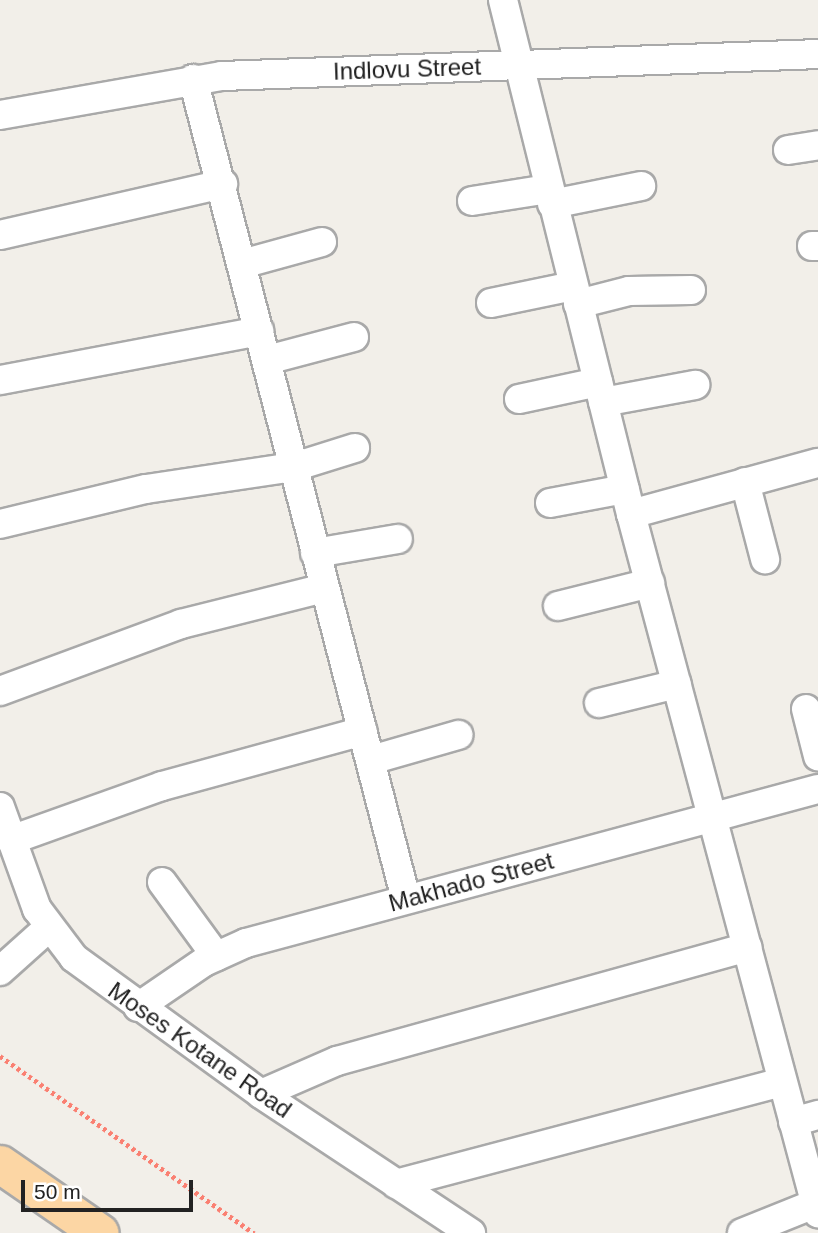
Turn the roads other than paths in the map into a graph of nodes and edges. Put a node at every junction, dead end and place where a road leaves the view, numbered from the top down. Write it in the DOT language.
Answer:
graph roads {
  1 [pos="503,0"];
  2 [pos="818,54"];
  3 [pos="518,66"];
  4 [pos="193,79"];
  5 [pos="0,115"];
  6 [pos="818,145"];
  7 [pos="788,150"];
  8 [pos="223,184"];
  9 [pos="641,186"];
  10 [pos="551,196"];
  11 [pos="472,201"];
  12 [pos="0,235"];
  13 [pos="322,242"];
  14 [pos="242,264"];
  15 [pos="691,290"];
  16 [pos="576,295"];
  17 [pos="491,303"];
  18 [pos="259,331"];
  19 [pos="354,337"];
  20 [pos="267,360"];
  21 [pos="0,380"];
  22 [pos="695,385"];
  23 [pos="600,392"];
  24 [pos="519,400"];
  25 [pos="355,448"];
  26 [pos="818,463"];
  27 [pos="295,467"];
  28 [pos="745,482"];
  29 [pos="628,501"];
  30 [pos="550,503"];
  31 [pos="0,524"];
  32 [pos="398,539"];
  33 [pos="315,553"];
  34 [pos="765,559"];
  35 [pos="650,583"];
  36 [pos="324,587"];
  37 [pos="558,606"];
  38 [pos="677,684"];
  39 [pos="0,691"];
  40 [pos="599,703"];
  41 [pos="806,709"];
  42 [pos="363,731"];
  43 [pos="458,735"];
  44 [pos="818,756"];
  45 [pos="371,760"];
  46 [pos="818,789"];
  47 [pos="0,807"];
  48 [pos="713,816"];
  49 [pos="10,840"];
  50 [pos="162,882"];
  51 [pos="406,899"];
  52 [pos="49,927"];
  53 [pos="747,947"];
  54 [pos="216,956"];
  55 [pos="0,971"];
  56 [pos="138,1007"];
  57 [pos="782,1082"];
  58 [pos="261,1094"];
  59 [pos="805,1119"];
  60 [pos="0,1164"];
  61 [pos="396,1184"];
  62 [pos="816,1209"];
  63 [pos="100,1233"];
  64 [pos="471,1233"];
  65 [pos="742,1233"];
  1 -- 3 [label="street"];
  2 -- 3 [label="street, Indlovu Street"];
  3 -- 4 [label="street, Indlovu Street"];
  3 -- 10 [label="street"];
  4 -- 5 [label="street, Indlovu Street"];
  4 -- 8 [label="street"];
  6 -- 7 [label="street"];
  8 -- 12 [label="street"];
  8 -- 14 [label="street"];
  9 -- 10 [label="street"];
  10 -- 11 [label="street"];
  10 -- 16 [label="street"];
  13 -- 14 [label="street"];
  14 -- 18 [label="street"];
  15 -- 16 [label="street"];
  16 -- 17 [label="street"];
  16 -- 23 [label="street"];
  18 -- 20 [label="street"];
  18 -- 21 [label="street"];
  19 -- 20 [label="street"];
  20 -- 27 [label="street"];
  22 -- 23 [label="street"];
  23 -- 24 [label="street"];
  23 -- 29 [label="street"];
  25 -- 27 [label="street"];
  26 -- 28 [label="street"];
  27 -- 31 [label="street"];
  27 -- 33 [label="street"];
  28 -- 29 [label="street"];
  28 -- 34 [label="street"];
  29 -- 30 [label="street"];
  29 -- 35 [label="street"];
  32 -- 33 [label="street"];
  33 -- 36 [label="street"];
  35 -- 37 [label="street"];
  35 -- 38 [label="street"];
  36 -- 39 [label="street"];
  36 -- 42 [label="street"];
  38 -- 40 [label="street"];
  38 -- 48 [label="street"];
  41 -- 44 [label="street"];
  42 -- 45 [label="street"];
  42 -- 49 [label="street"];
  43 -- 45 [label="street"];
  45 -- 51 [label="street"];
  46 -- 48 [label="street, Makhado Street"];
  47 -- 49 [label="street, Moses Kotane Road"];
  48 -- 51 [label="street, Makhado Street"];
  48 -- 53 [label="street"];
  49 -- 52 [label="street, Moses Kotane Road"];
  50 -- 54 [label="street"];
  51 -- 54 [label="street, Makhado Street"];
  52 -- 55 [label="street"];
  52 -- 56 [label="street, Moses Kotane Road"];
  53 -- 57 [label="street"];
  53 -- 58 [label="street"];
  54 -- 56 [label="street, Makhado Street"];
  56 -- 58 [label="street, Moses Kotane Road"];
  57 -- 59 [label="street"];
  57 -- 61 [label="street"];
  58 -- 61 [label="street, Moses Kotane Road"];
  59 -- 62 [label="street"];
  60 -- 63 [label="main road"];
  61 -- 64 [label="street, Moses Kotane Road"];
  62 -- 65 [label="street"];
}
